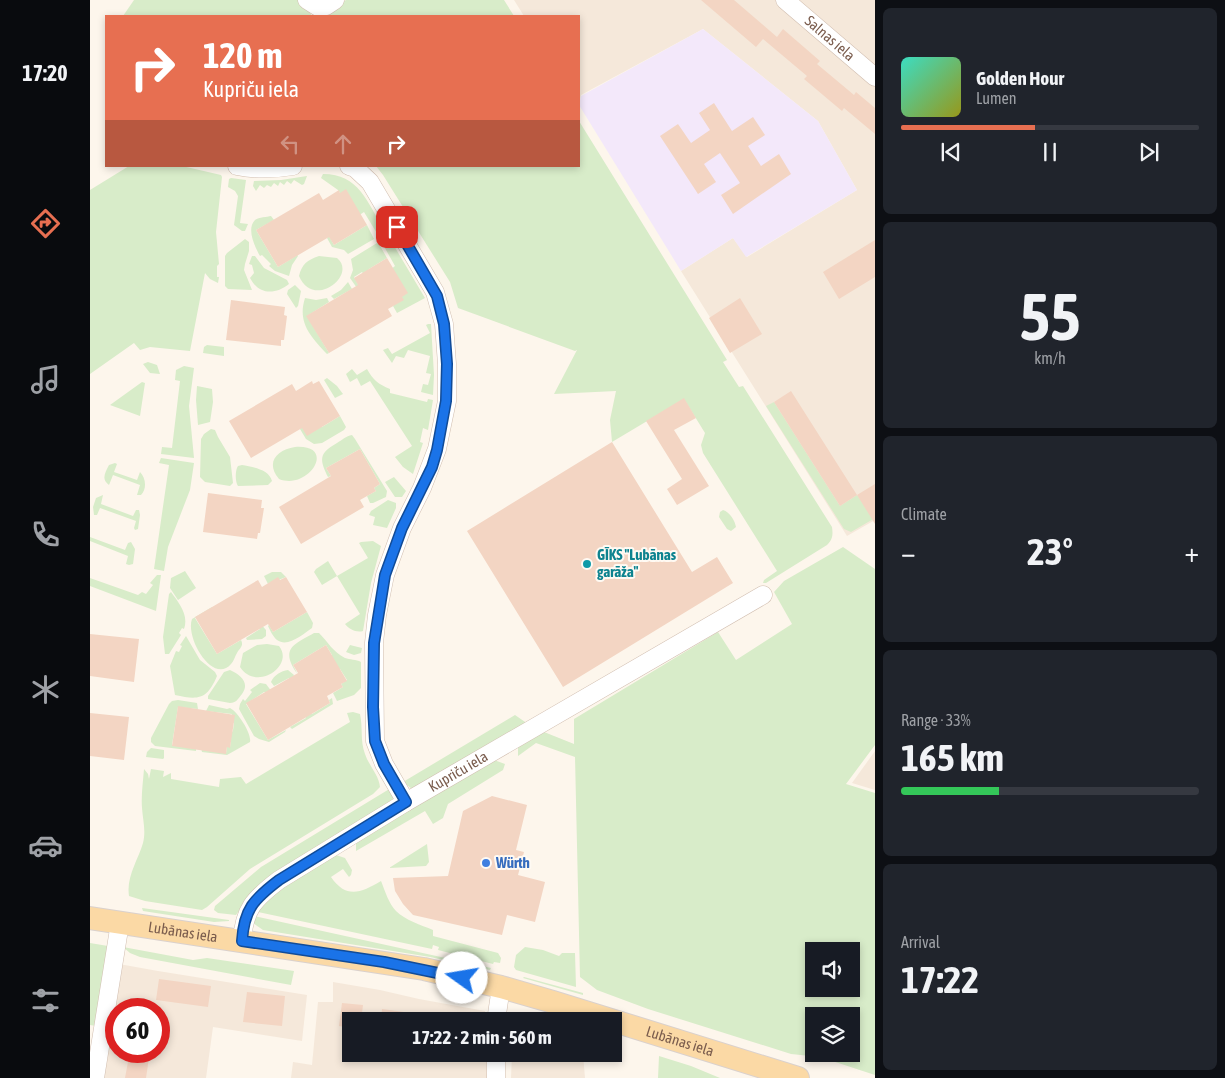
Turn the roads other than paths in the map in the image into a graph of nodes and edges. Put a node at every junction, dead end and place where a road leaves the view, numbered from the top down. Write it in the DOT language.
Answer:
graph roads {
  1 [pos="307,0"];
  2 [pos="335,0"];
  3 [pos="785,0"];
  4 [pos="875,77"];
  5 [pos="244,167"];
  6 [pos="286,167"];
  7 [pos="352,167"];
  8 [pos="763,596"];
  9 [pos="406,802"];
  10 [pos="90,918"];
  11 [pos="120,923"];
  12 [pos="242,941"];
  13 [pos="501,987"];
  14 [pos="497,1012"];
  15 [pos="496,1062"];
  16 [pos="95,1078"];
  17 [pos="496,1078"];
  18 [pos="798,1078"];
  1 -- 2 [label="street"];
  3 -- 4 [label="street, Salnas iela"];
  5 -- 6 [label="street"];
  7 -- 9 [label="street"];
  8 -- 9 [label="street, Kupriču iela"];
  9 -- 12 [label="street, Kupriču iela"];
  10 -- 11 [label="main road, Lubānas iela"];
  11 -- 12 [label="main road, Lubānas iela"];
  11 -- 16 [label="street"];
  12 -- 13 [label="main road, Lubānas iela"];
  13 -- 14 [label="street"];
  13 -- 18 [label="main road, Lubānas iela"];
  15 -- 17 [label="street"];
}
